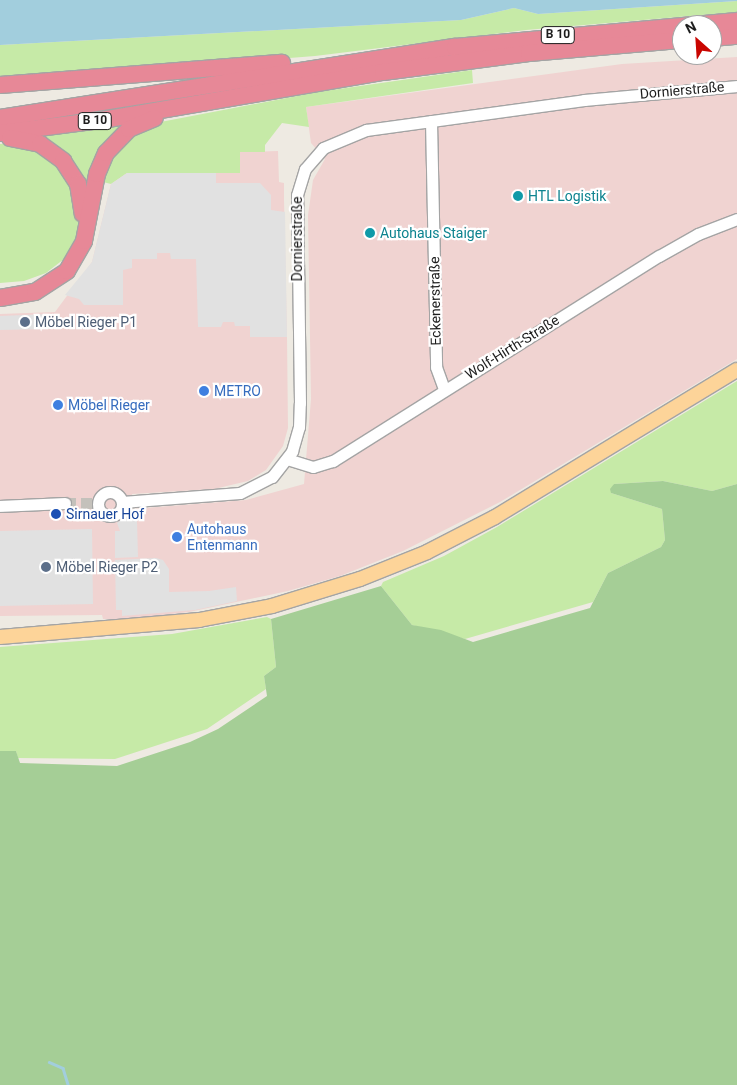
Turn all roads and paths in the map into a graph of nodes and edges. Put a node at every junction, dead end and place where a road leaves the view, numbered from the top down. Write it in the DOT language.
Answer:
graph roads {
  1 [pos="737,21"];
  2 [pos="737,36"];
  3 [pos="722,37"];
  4 [pos="672,41"];
  5 [pos="325,65"];
  6 [pos="0,85"];
  7 [pos="737,86"];
  8 [pos="190,105"];
  9 [pos="0,118"];
  10 [pos="431,121"];
  11 [pos="0,133"];
  12 [pos="0,137"];
  13 [pos="737,219"];
  14 [pos="0,288"];
  15 [pos="0,298"];
  16 [pos="737,370"];
  17 [pos="444,390"];
  18 [pos="287,459"];
  19 [pos="122,502"];
  20 [pos="65,503"];
  21 [pos="0,506"];
  22 [pos="0,636"];
  1 -- 5 [label="highway, B 10"];
  2 -- 3 [label="highway"];
  4 -- 8 [label="highway, B 10"];
  5 -- 6 [label="highway"];
  5 -- 9 [label="highway, B 10"];
  7 -- 10 [label="street, Dornierstraße"];
  8 -- 11 [label="highway, B 10"];
  8 -- 15 [label="highway"];
  10 -- 17 [label="street, Eckenerstraße"];
  10 -- 18 [label="street, Dornierstraße"];
  12 -- 14 [label="highway"];
  13 -- 17 [label="street, Wolf-Hirth-Straße"];
  16 -- 22 [label="main road"];
  17 -- 18 [label="street, Wolf-Hirth-Straße"];
  18 -- 19 [label="street, Dornierstraße"];
  20 -- 21 [label="street"];
}
